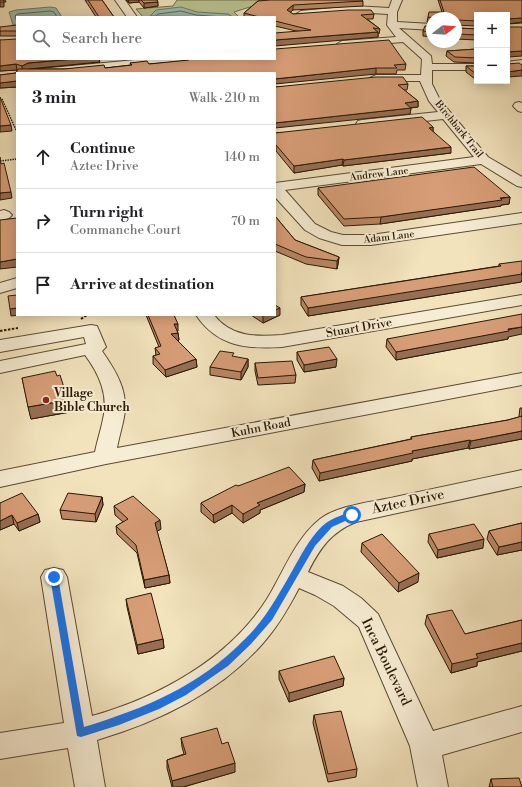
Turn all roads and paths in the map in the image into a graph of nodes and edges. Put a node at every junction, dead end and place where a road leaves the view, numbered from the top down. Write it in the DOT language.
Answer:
graph roads {
  1 [pos="120,0"];
  2 [pos="395,5"];
  3 [pos="292,14"];
  4 [pos="131,16"];
  5 [pos="392,25"];
  6 [pos="426,27"];
  7 [pos="404,38"];
  8 [pos="329,45"];
  9 [pos="164,60"];
  10 [pos="522,63"];
  11 [pos="510,65"];
  12 [pos="474,67"];
  13 [pos="39,72"];
  14 [pos="427,72"];
  15 [pos="368,79"];
  16 [pos="2,99"];
  17 [pos="9,114"];
  18 [pos="4,115"];
  19 [pos="446,115"];
  20 [pos="352,125"];
  21 [pos="16,130"];
  22 [pos="16,159"];
  23 [pos="483,160"];
  24 [pos="0,161"];
  25 [pos="522,183"];
  26 [pos="276,188"];
  27 [pos="276,189"];
  28 [pos="522,218"];
  29 [pos="16,283"];
  30 [pos="0,288"];
  31 [pos="522,300"];
  32 [pos="207,316"];
  33 [pos="0,346"];
  34 [pos="90,349"];
  35 [pos="0,367"];
  36 [pos="522,379"];
  37 [pos="106,457"];
  38 [pos="522,478"];
  39 [pos="0,479"];
  40 [pos="54,577"];
  41 [pos="293,577"];
  42 [pos="522,719"];
  43 [pos="81,733"];
  44 [pos="0,746"];
  45 [pos="425,746"];
  46 [pos="90,787"];
  47 [pos="433,787"];
  1 -- 4 [label="street"];
  2 -- 3 [label="street"];
  2 -- 5 [label="street"];
  5 -- 6 [label="street"];
  5 -- 7 [label="street, Birchbark Trail"];
  7 -- 8 [label="street"];
  7 -- 14 [label="street, Birchbark Trail"];
  9 -- 13 [label="street"];
  10 -- 11 [label="street"];
  12 -- 14 [label="street"];
  14 -- 15 [label="street"];
  14 -- 19 [label="street, Birchbark Trail"];
  16 -- 17 [label="path"];
  17 -- 18 [label="path"];
  17 -- 21 [label="path"];
  19 -- 20 [label="street"];
  19 -- 23 [label="street, Birchbark Trail"];
  22 -- 24 [label="path"];
  23 -- 25 [label="street, Birchbark Trail"];
  23 -- 26 [label="street, Andrew Lane"];
  27 -- 28 [label="street, Adam Lane"];
  29 -- 30 [label="street"];
  31 -- 32 [label="street, Stuart Drive"];
  33 -- 34 [label="street"];
  34 -- 35 [label="street"];
  34 -- 37 [label="street"];
  36 -- 37 [label="street, Kuhn Road"];
  37 -- 39 [label="street, Kuhn Road"];
  38 -- 41 [label="street, Aztec Drive"];
  40 -- 43 [label="street"];
  41 -- 43 [label="street, Aztec Drive"];
  41 -- 45 [label="street, Inca Boulevard"];
  42 -- 45 [label="street"];
  43 -- 44 [label="street, Aztec Drive"];
  43 -- 46 [label="street"];
  45 -- 47 [label="street, Inca Boulevard"];
}
